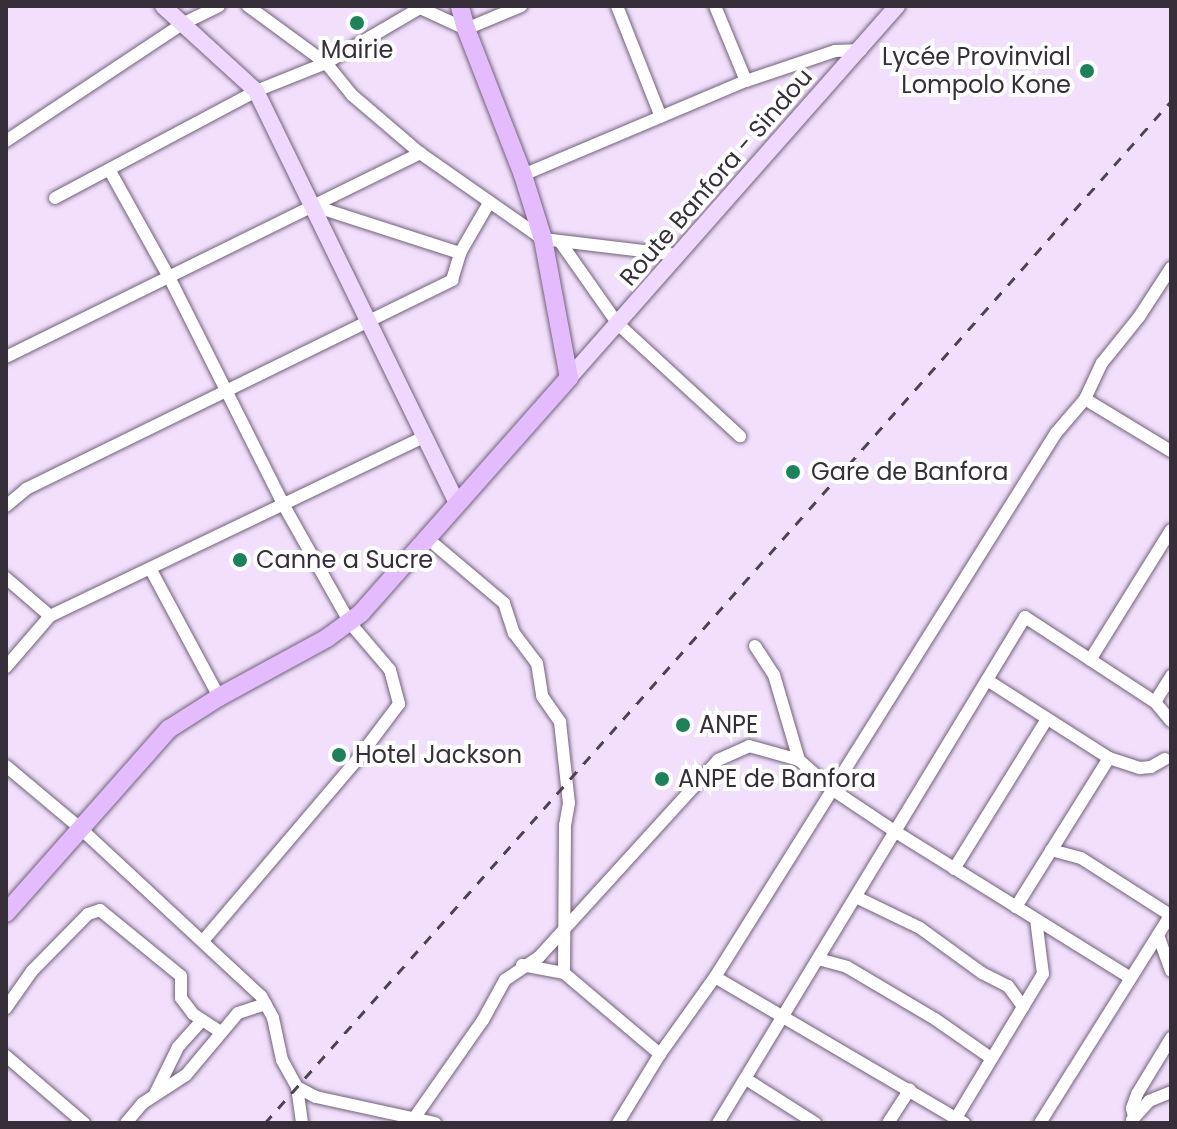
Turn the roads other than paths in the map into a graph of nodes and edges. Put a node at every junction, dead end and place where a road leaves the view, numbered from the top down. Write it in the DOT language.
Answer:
graph roads {
  1 [pos="163,6"];
  2 [pos="219,6"];
  3 [pos="248,6"];
  4 [pos="420,6"];
  5 [pos="460,6"];
  6 [pos="521,6"];
  7 [pos="617,6"];
  8 [pos="715,6"];
  9 [pos="893,8"];
  10 [pos="182,24"];
  11 [pos="466,29"];
  12 [pos="861,50"];
  13 [pos="326,63"];
  14 [pos="746,81"];
  15 [pos="256,91"];
  16 [pos="661,117"];
  17 [pos="6,141"];
  18 [pos="420,153"];
  19 [pos="110,171"];
  20 [pos="523,175"];
  21 [pos="55,198"];
  22 [pos="489,203"];
  23 [pos="311,205"];
  24 [pos="552,241"];
  25 [pos="460,253"];
  26 [pos="677,255"];
  27 [pos="1171,268"];
  28 [pos="168,275"];
  29 [pos="369,323"];
  30 [pos="618,324"];
  31 [pos="6,357"];
  32 [pos="569,378"];
  33 [pos="226,391"];
  34 [pos="1085,399"];
  35 [pos="740,436"];
  36 [pos="424,437"];
  37 [pos="1171,451"];
  38 [pos="283,504"];
  39 [pos="457,504"];
  40 [pos="6,506"];
  41 [pos="1171,530"];
  42 [pos="427,538"];
  43 [pos="151,570"];
  44 [pos="6,578"];
  45 [pos="50,616"];
  46 [pos="350,623"];
  47 [pos="755,646"];
  48 [pos="1090,660"];
  49 [pos="6,667"];
  50 [pos="1171,676"];
  51 [pos="987,680"];
  52 [pos="219,697"];
  53 [pos="1155,702"];
  54 [pos="1047,719"];
  55 [pos="1171,721"];
  56 [pos="1109,758"];
  57 [pos="1169,758"];
  58 [pos="799,760"];
  59 [pos="6,766"];
  60 [pos="833,790"];
  61 [pos="80,828"];
  62 [pos="896,832"];
  63 [pos="1051,850"];
  64 [pos="954,869"];
  65 [pos="856,897"];
  66 [pos="1016,907"];
  67 [pos="6,913"];
  68 [pos="1171,915"];
  69 [pos="1036,919"];
  70 [pos="563,930"];
  71 [pos="1158,935"];
  72 [pos="203,941"];
  73 [pos="818,959"];
  74 [pos="522,965"];
  75 [pos="1171,971"];
  76 [pos="564,973"];
  77 [pos="715,977"];
  78 [pos="1129,977"];
  79 [pos="266,1004"];
  80 [pos="1023,1007"];
  81 [pos="6,1008"];
  82 [pos="784,1016"];
  83 [pos="202,1020"];
  84 [pos="221,1032"];
  85 [pos="1171,1038"];
  86 [pos="660,1054"];
  87 [pos="6,1056"];
  88 [pos="991,1058"];
  89 [pos="746,1079"];
  90 [pos="297,1087"];
  91 [pos="910,1089"];
  92 [pos="1171,1092"];
  93 [pos="155,1094"];
  94 [pos="415,1117"];
  95 [pos="300,1119"];
  96 [pos="960,1120"];
  97 [pos="1132,1120"];
  98 [pos="84,1123"];
  99 [pos="126,1123"];
  100 [pos="435,1123"];
  101 [pos="618,1123"];
  102 [pos="718,1123"];
  103 [pos="815,1123"];
  104 [pos="888,1123"];
  105 [pos="1040,1123"];
  1 -- 10 [label="main road"];
  2 -- 10 [label="street"];
  3 -- 13 [label="street"];
  4 -- 11 [label="street"];
  4 -- 13 [label="street"];
  5 -- 11 [label="highway"];
  6 -- 11 [label="street"];
  7 -- 16 [label="street"];
  8 -- 14 [label="street"];
  9 -- 12 [label="main road, Route Banfora - Sindou"];
  10 -- 15 [label="main road"];
  10 -- 17 [label="street"];
  11 -- 20 [label="highway"];
  12 -- 14 [label="street"];
  12 -- 26 [label="main road, Route Banfora - Sindou"];
  13 -- 15 [label="street"];
  13 -- 18 [label="street"];
  14 -- 16 [label="street"];
  15 -- 19 [label="street"];
  15 -- 23 [label="main road"];
  16 -- 20 [label="street"];
  18 -- 22 [label="street"];
  18 -- 23 [label="street"];
  19 -- 21 [label="street"];
  19 -- 28 [label="street"];
  20 -- 24 [label="highway"];
  22 -- 24 [label="street"];
  22 -- 25 [label="street"];
  23 -- 25 [label="street"];
  23 -- 28 [label="street"];
  23 -- 29 [label="main road"];
  24 -- 26 [label="street"];
  24 -- 30 [label="street"];
  24 -- 32 [label="highway"];
  25 -- 29 [label="street"];
  26 -- 30 [label="main road, Route Banfora - Sindou"];
  27 -- 34 [label="street"];
  28 -- 31 [label="street"];
  28 -- 33 [label="street"];
  29 -- 33 [label="street"];
  29 -- 36 [label="main road"];
  30 -- 32 [label="main road, Route Banfora - Sindou"];
  30 -- 35 [label="street"];
  32 -- 39 [label="highway"];
  33 -- 38 [label="street"];
  33 -- 40 [label="street"];
  34 -- 37 [label="street"];
  34 -- 60 [label="street"];
  36 -- 38 [label="street"];
  36 -- 39 [label="main road"];
  38 -- 43 [label="street"];
  38 -- 46 [label="street"];
  39 -- 42 [label="highway"];
  41 -- 48 [label="street"];
  42 -- 46 [label="highway"];
  42 -- 70 [label="street"];
  43 -- 45 [label="street"];
  43 -- 52 [label="street"];
  44 -- 45 [label="street"];
  45 -- 49 [label="street"];
  46 -- 52 [label="highway"];
  46 -- 72 [label="street"];
  47 -- 58 [label="street"];
  48 -- 51 [label="street"];
  48 -- 53 [label="street"];
  50 -- 53 [label="street"];
  51 -- 54 [label="street"];
  51 -- 62 [label="street"];
  52 -- 61 [label="highway"];
  53 -- 55 [label="street"];
  54 -- 56 [label="street"];
  54 -- 64 [label="street"];
  56 -- 57 [label="street"];
  56 -- 63 [label="street"];
  58 -- 60 [label="street"];
  58 -- 70 [label="street"];
  59 -- 61 [label="street"];
  60 -- 62 [label="street"];
  60 -- 77 [label="street"];
  61 -- 67 [label="highway"];
  61 -- 72 [label="street"];
  62 -- 64 [label="street"];
  62 -- 65 [label="street"];
  63 -- 66 [label="street"];
  63 -- 68 [label="street"];
  64 -- 66 [label="street"];
  65 -- 73 [label="street"];
  65 -- 80 [label="street"];
  66 -- 69 [label="street"];
  68 -- 71 [label="street"];
  69 -- 78 [label="street"];
  69 -- 80 [label="street"];
  70 -- 74 [label="street"];
  70 -- 76 [label="street"];
  71 -- 75 [label="street"];
  71 -- 78 [label="street"];
  72 -- 79 [label="street"];
  73 -- 82 [label="street"];
  73 -- 88 [label="street"];
  74 -- 76 [label="street"];
  74 -- 94 [label="street"];
  76 -- 86 [label="street"];
  77 -- 82 [label="street"];
  77 -- 86 [label="street"];
  78 -- 105 [label="street"];
  79 -- 84 [label="street"];
  79 -- 90 [label="street"];
  80 -- 88 [label="street"];
  81 -- 83 [label="street"];
  82 -- 89 [label="street"];
  82 -- 91 [label="street"];
  83 -- 84 [label="street"];
  83 -- 93 [label="street"];
  84 -- 93 [label="street"];
  85 -- 97 [label="street"];
  86 -- 101 [label="street"];
  87 -- 98 [label="street"];
  88 -- 96 [label="street"];
  89 -- 102 [label="street"];
  89 -- 103 [label="street"];
  90 -- 94 [label="street"];
  90 -- 95 [label="street"];
  91 -- 96 [label="street"];
  91 -- 104 [label="street"];
  92 -- 97 [label="street"];
  93 -- 99 [label="street"];
  94 -- 100 [label="street"];
}
